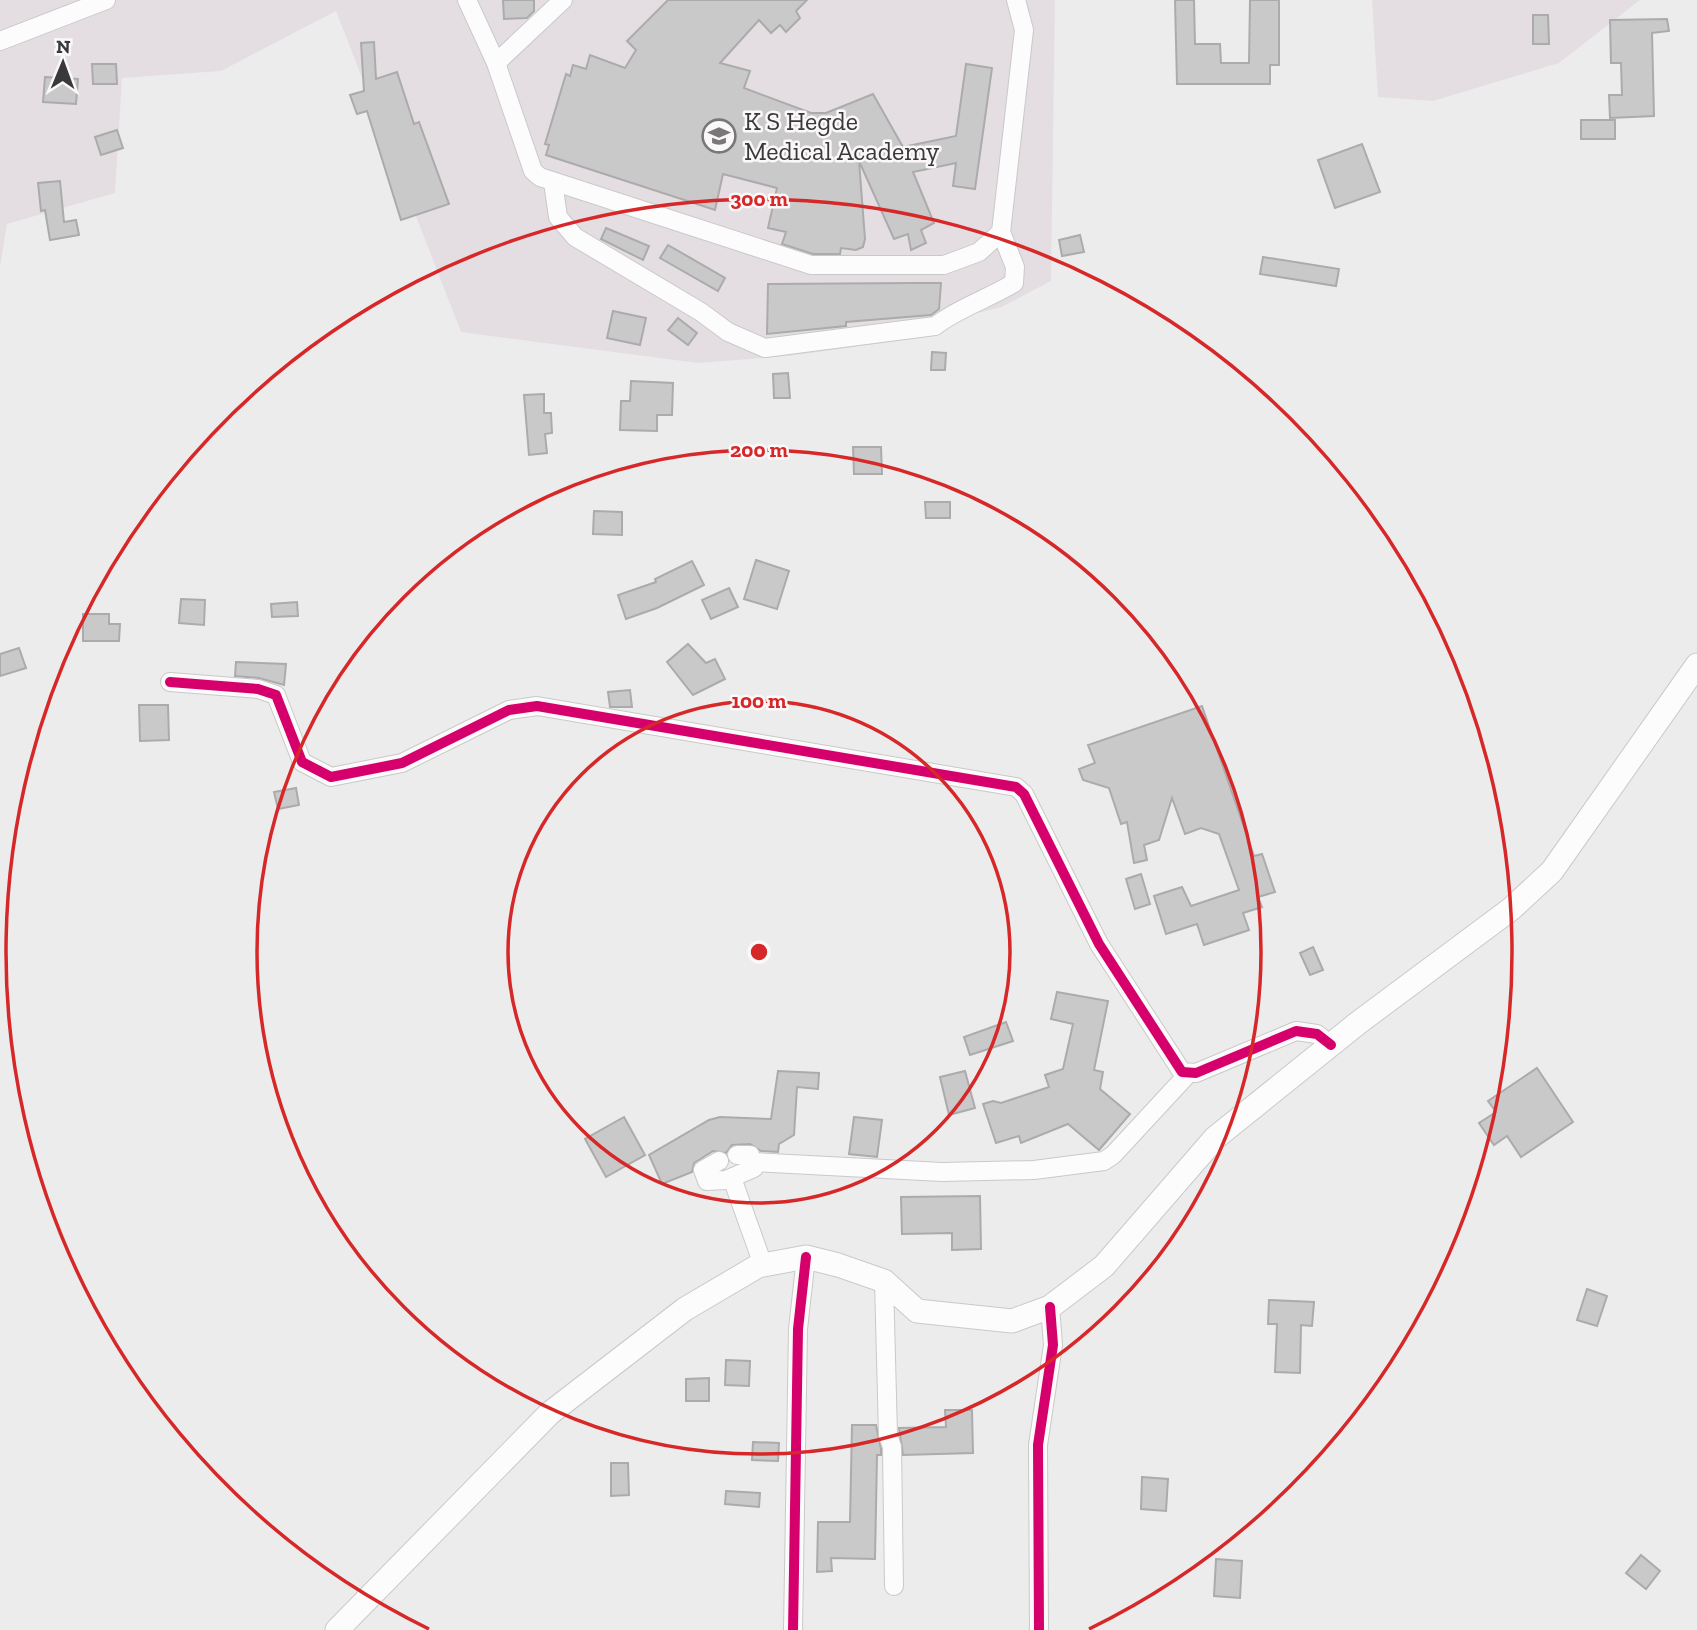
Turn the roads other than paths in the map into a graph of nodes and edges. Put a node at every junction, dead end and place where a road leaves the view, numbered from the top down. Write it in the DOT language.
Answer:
graph roads {
  1 [pos="106,0"];
  2 [pos="467,0"];
  3 [pos="562,0"];
  4 [pos="1016,0"];
  5 [pos="0,41"];
  6 [pos="496,63"];
  7 [pos="553,182"];
  8 [pos="1001,232"];
  9 [pos="1697,665"];
  10 [pos="170,682"];
  11 [pos="1331,1045"];
  12 [pos="1188,1074"];
  13 [pos="719,1161"];
  14 [pos="732,1178"];
  15 [pos="806,1257"];
  16 [pos="763,1265"];
  17 [pos="884,1281"];
  18 [pos="1050,1307"];
  19 [pos="894,1586"];
  20 [pos="337,1630"];
  21 [pos="793,1630"];
  22 [pos="1040,1630"];
  1 -- 5 [label="street"];
  2 -- 6 [label="street"];
  3 -- 6 [label="street"];
  4 -- 8 [label="street"];
  6 -- 7 [label="street"];
  7 -- 8 [label="street"];
  7 -- 8 [label="street"];
  9 -- 11 [label="main road"];
  10 -- 12 [label="street"];
  11 -- 12 [label="street"];
  11 -- 18 [label="main road"];
  12 -- 14 [label="street"];
  13 -- 14 [label="street"];
  14 -- 16 [label="street"];
  15 -- 16 [label="main road"];
  15 -- 17 [label="main road"];
  15 -- 21 [label="street"];
  16 -- 20 [label="main road"];
  17 -- 18 [label="main road"];
  17 -- 19 [label="street"];
  18 -- 22 [label="street"];
}
